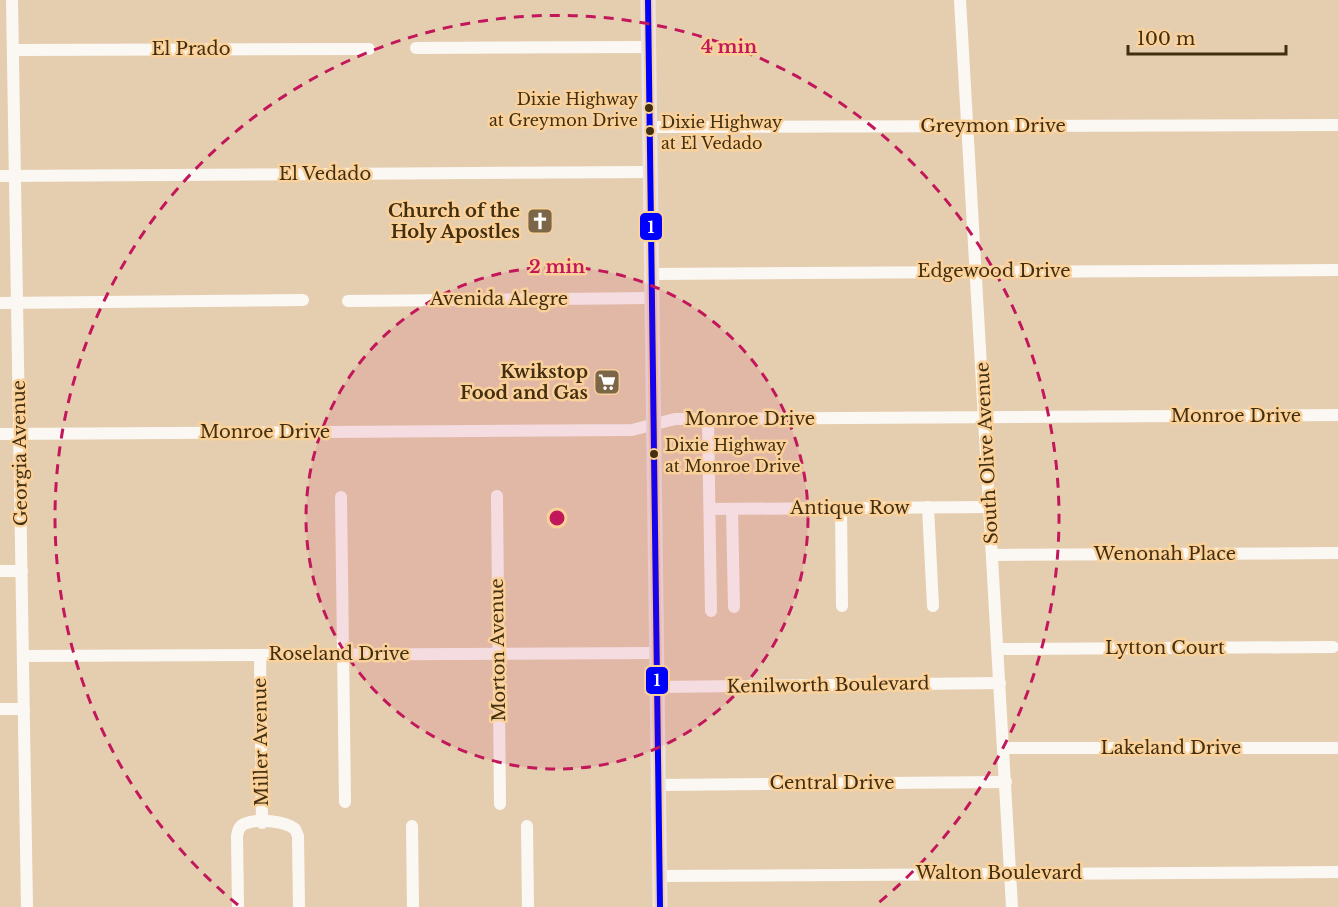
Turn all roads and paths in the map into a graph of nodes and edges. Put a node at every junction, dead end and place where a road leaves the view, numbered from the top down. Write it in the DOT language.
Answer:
graph roads {
  1 [pos="12,0"];
  2 [pos="648,0"];
  3 [pos="960,0"];
  4 [pos="648,47"];
  5 [pos="369,48"];
  6 [pos="416,48"];
  7 [pos="13,50"];
  8 [pos="1338,125"];
  9 [pos="649,127"];
  10 [pos="968,127"];
  11 [pos="650,172"];
  12 [pos="0,176"];
  13 [pos="15,176"];
  14 [pos="1338,270"];
  15 [pos="976,271"];
  16 [pos="651,274"];
  17 [pos="651,298"];
  18 [pos="303,300"];
  19 [pos="348,301"];
  20 [pos="0,303"];
  21 [pos="17,303"];
  22 [pos="1338,415"];
  23 [pos="985,417"];
  24 [pos="708,419"];
  25 [pos="653,425"];
  26 [pos="0,434"];
  27 [pos="19,434"];
  28 [pos="496,496"];
  29 [pos="341,497"];
  30 [pos="928,507"];
  31 [pos="990,507"];
  32 [pos="841,508"];
  33 [pos="711,509"];
  34 [pos="732,509"];
  35 [pos="1338,553"];
  36 [pos="992,555"];
  37 [pos="0,571"];
  38 [pos="22,571"];
  39 [pos="842,606"];
  40 [pos="933,606"];
  41 [pos="734,607"];
  42 [pos="711,611"];
  43 [pos="1333,647"];
  44 [pos="998,649"];
  45 [pos="656,653"];
  46 [pos="343,654"];
  47 [pos="498,654"];
  48 [pos="260,655"];
  49 [pos="23,656"];
  50 [pos="1000,683"];
  51 [pos="657,687"];
  52 [pos="0,709"];
  53 [pos="24,709"];
  54 [pos="1004,748"];
  55 [pos="1338,748"];
  56 [pos="1006,782"];
  57 [pos="658,785"];
  58 [pos="345,802"];
  59 [pos="500,804"];
  60 [pos="262,823"];
  61 [pos="412,826"];
  62 [pos="527,826"];
  63 [pos="1338,872"];
  64 [pos="1010,873"];
  65 [pos="660,876"];
  66 [pos="27,907"];
  67 [pos="238,907"];
  68 [pos="298,907"];
  69 [pos="413,907"];
  70 [pos="528,907"];
  71 [pos="660,907"];
  72 [pos="1012,907"];
  1 -- 7 [label="street, Georgia Avenue"];
  2 -- 4 [label="main road"];
  3 -- 10 [label="street, South Olive Avenue"];
  4 -- 6 [label="street"];
  4 -- 9 [label="main road"];
  5 -- 7 [label="street, El Prado"];
  7 -- 13 [label="street, Georgia Avenue"];
  8 -- 10 [label="street, Greymon Drive"];
  9 -- 10 [label="street, Greymon Drive"];
  9 -- 11 [label="main road"];
  10 -- 15 [label="street, South Olive Avenue"];
  11 -- 13 [label="street, El Vedado"];
  11 -- 16 [label="main road"];
  12 -- 13 [label="street, El Vedado"];
  13 -- 21 [label="street, Georgia Avenue"];
  14 -- 15 [label="street, Edgewood Drive"];
  15 -- 16 [label="street, Edgewood Drive"];
  15 -- 23 [label="street, South Olive Avenue"];
  16 -- 17 [label="main road"];
  17 -- 19 [label="street, Avenida Alegre"];
  17 -- 25 [label="main road"];
  18 -- 21 [label="street"];
  20 -- 21 [label="street"];
  21 -- 27 [label="street, Georgia Avenue"];
  22 -- 23 [label="street, Monroe Drive"];
  23 -- 24 [label="street, Monroe Drive"];
  23 -- 31 [label="street, South Olive Avenue"];
  24 -- 25 [label="street, Monroe Drive"];
  24 -- 33 [label="street"];
  25 -- 27 [label="street, Monroe Drive"];
  25 -- 45 [label="main road"];
  26 -- 27 [label="street, Monroe Drive"];
  27 -- 38 [label="street, Georgia Avenue"];
  28 -- 47 [label="street, Morton Avenue"];
  29 -- 46 [label="street"];
  30 -- 31 [label="street, Antique Row"];
  30 -- 32 [label="street, Antique Row"];
  30 -- 40 [label="street"];
  31 -- 36 [label="street, South Olive Avenue"];
  32 -- 34 [label="street, Antique Row"];
  32 -- 39 [label="street"];
  33 -- 34 [label="street, Antique Row"];
  33 -- 42 [label="street"];
  34 -- 41 [label="street"];
  35 -- 36 [label="street, Wenonah Place"];
  36 -- 44 [label="street, South Olive Avenue"];
  37 -- 38 [label="street"];
  38 -- 49 [label="street, Georgia Avenue"];
  43 -- 44 [label="street, Lytton Court"];
  44 -- 50 [label="street, South Olive Avenue"];
  45 -- 47 [label="street, Roseland Drive"];
  45 -- 51 [label="main road"];
  46 -- 47 [label="street, Roseland Drive"];
  46 -- 48 [label="street, Roseland Drive"];
  46 -- 58 [label="street"];
  47 -- 59 [label="street, Morton Avenue"];
  48 -- 49 [label="street, Roseland Drive"];
  48 -- 60 [label="street, Miller Avenue"];
  49 -- 53 [label="street, Georgia Avenue"];
  50 -- 51 [label="street, Kenilworth Boulevard"];
  50 -- 54 [label="street, South Olive Avenue"];
  51 -- 57 [label="main road"];
  52 -- 53 [label="street"];
  53 -- 66 [label="street, Georgia Avenue"];
  54 -- 55 [label="street, Lakeland Drive"];
  54 -- 56 [label="street, South Olive Avenue"];
  56 -- 57 [label="street, Central Drive"];
  56 -- 64 [label="street, South Olive Avenue"];
  57 -- 65 [label="main road"];
  60 -- 67 [label="street"];
  60 -- 68 [label="street, Miller Avenue"];
  61 -- 69 [label="street"];
  62 -- 70 [label="street"];
  63 -- 64 [label="street, Walton Boulevard"];
  64 -- 65 [label="street, Walton Boulevard"];
  64 -- 72 [label="street, South Olive Avenue"];
  65 -- 71 [label="main road"];
}
